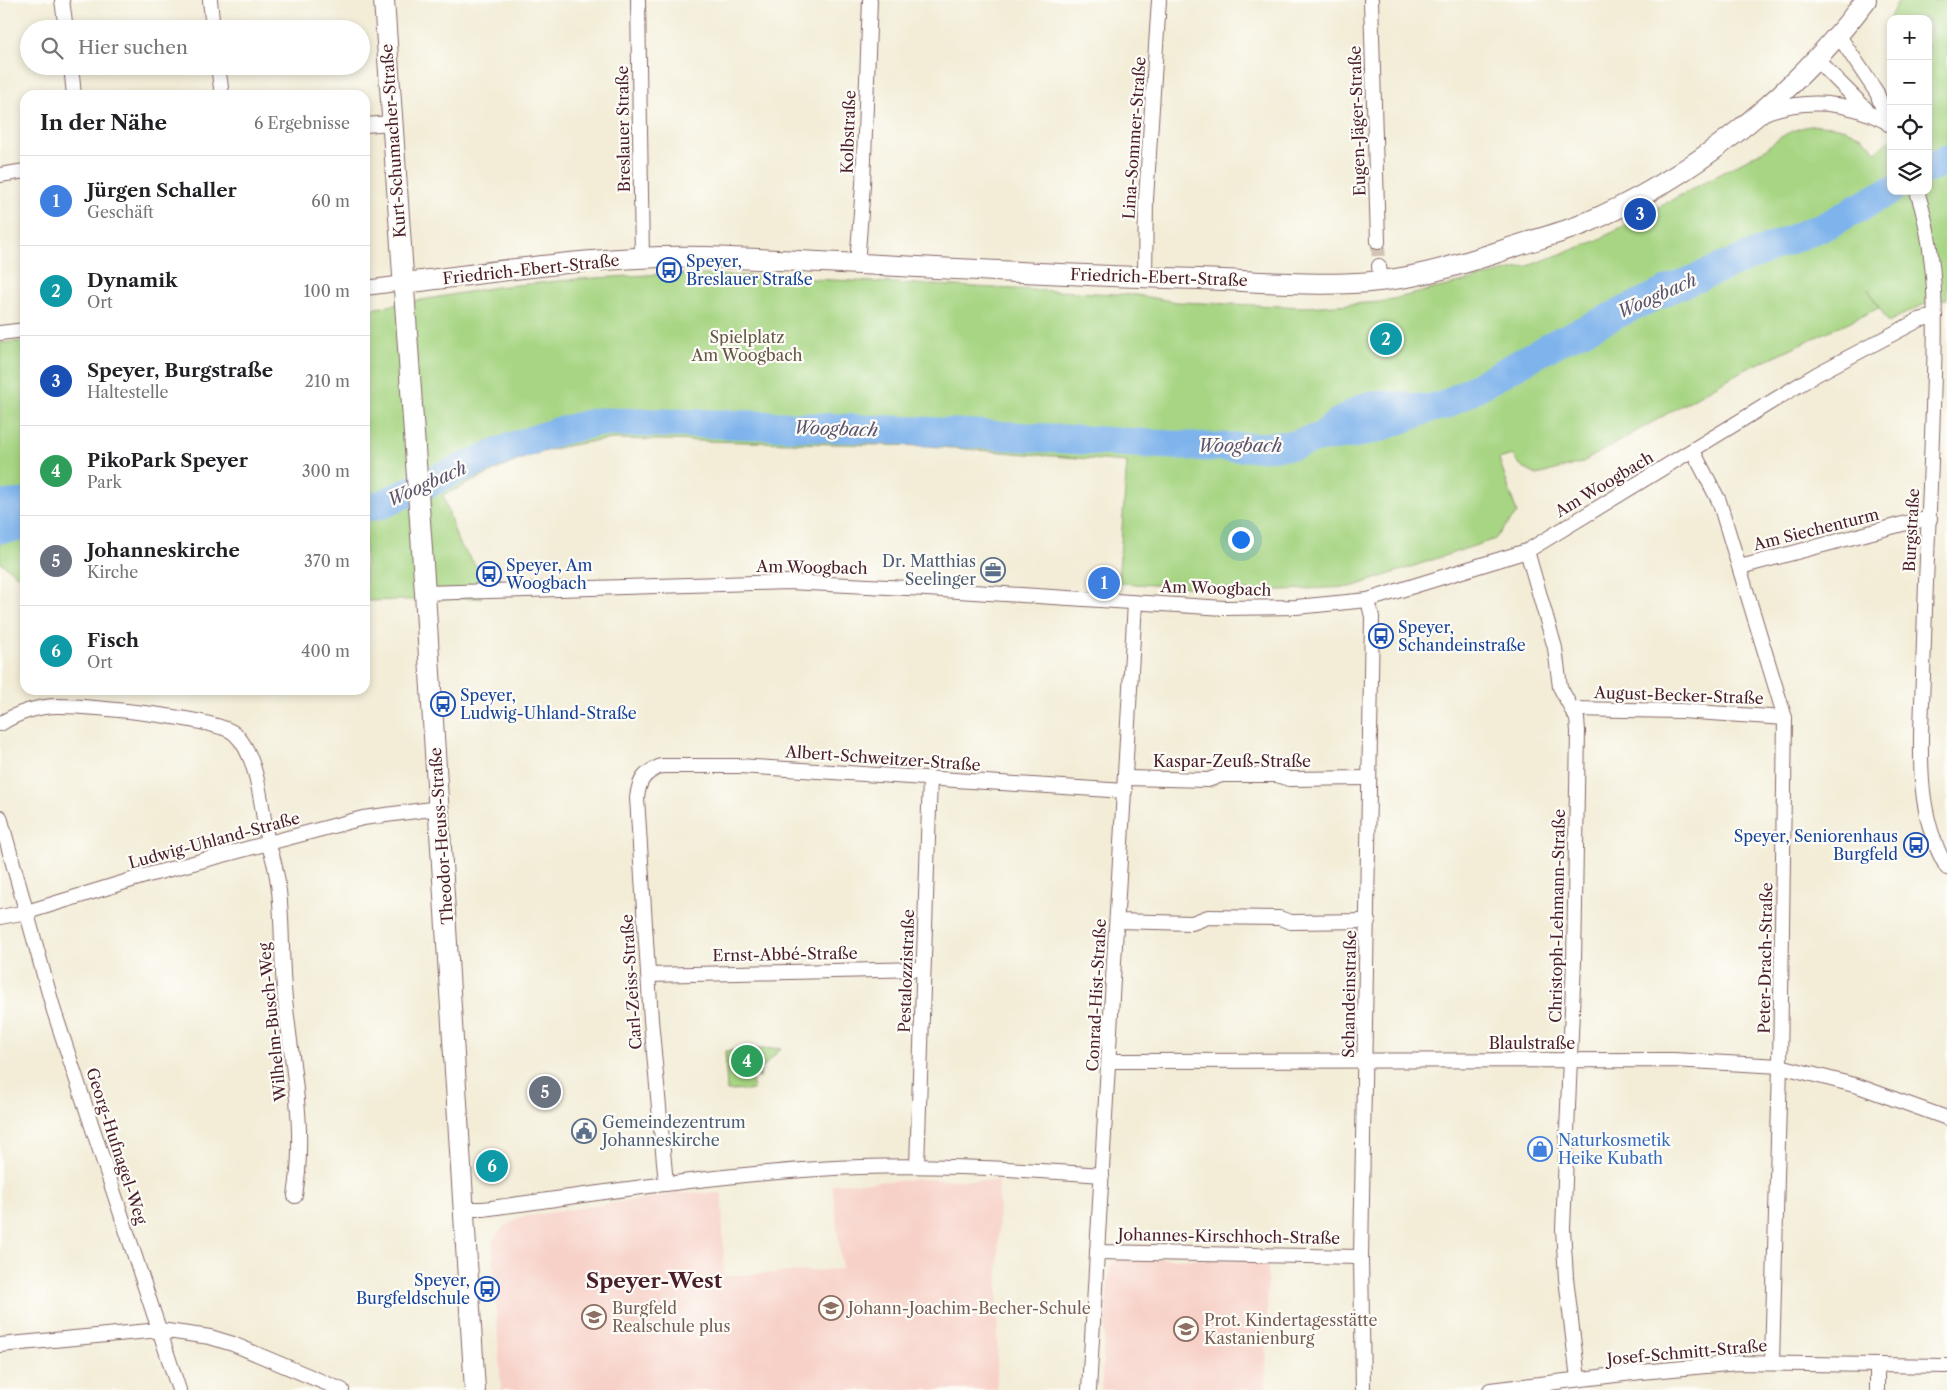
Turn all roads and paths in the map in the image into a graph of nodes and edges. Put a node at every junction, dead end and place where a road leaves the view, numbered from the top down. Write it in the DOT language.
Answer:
graph roads {
  1 [pos="62,0"];
  2 [pos="210,0"];
  3 [pos="384,0"];
  4 [pos="638,0"];
  5 [pos="870,0"];
  6 [pos="1159,0"];
  7 [pos="1371,0"];
  8 [pos="1866,0"];
  9 [pos="65,20"];
  10 [pos="213,20"];
  11 [pos="1839,36"];
  12 [pos="1815,58"];
  13 [pos="72,75"];
  14 [pos="219,75"];
  15 [pos="73,90"];
  16 [pos="221,90"];
  17 [pos="1869,112"];
  18 [pos="1751,118"];
  19 [pos="1887,121"];
  20 [pos="392,123"];
  21 [pos="370,125"];
  22 [pos="1887,125"];
  23 [pos="20,172"];
  24 [pos="0,175"];
  25 [pos="1918,195"];
  26 [pos="1378,242"];
  27 [pos="642,258"];
  28 [pos="857,265"];
  29 [pos="1144,278"];
  30 [pos="404,283"];
  31 [pos="370,287"];
  32 [pos="1935,316"];
  33 [pos="20,331"];
  34 [pos="0,333"];
  35 [pos="1692,451"];
  36 [pos="1930,519"];
  37 [pos="1527,551"];
  38 [pos="1740,567"];
  39 [pos="425,593"];
  40 [pos="1368,600"];
  41 [pos="1135,603"];
  42 [pos="1571,709"];
  43 [pos="1785,718"];
  44 [pos="0,724"];
  45 [pos="642,778"];
  46 [pos="930,778"];
  47 [pos="1368,778"];
  48 [pos="1126,784"];
  49 [pos="439,808"];
  50 [pos="0,817"];
  51 [pos="268,844"];
  52 [pos="1947,868"];
  53 [pos="27,912"];
  54 [pos="0,917"];
  55 [pos="1118,921"];
  56 [pos="1368,922"];
  57 [pos="923,969"];
  58 [pos="648,975"];
  59 [pos="1570,1060"];
  60 [pos="1109,1061"];
  61 [pos="1365,1061"];
  62 [pos="1780,1066"];
  63 [pos="1947,1118"];
  64 [pos="917,1166"];
  65 [pos="1102,1175"];
  66 [pos="666,1184"];
  67 [pos="295,1196"];
  68 [pos="464,1210"];
  69 [pos="1097,1252"];
  70 [pos="1361,1256"];
  71 [pos="160,1330"];
  72 [pos="0,1345"];
  73 [pos="1772,1362"];
  74 [pos="1877,1365"];
  75 [pos="1947,1366"];
  76 [pos="1578,1379"];
  77 [pos="179,1390"];
  78 [pos="342,1390"];
  79 [pos="475,1390"];
  80 [pos="1088,1390"];
  81 [pos="1363,1390"];
  82 [pos="1490,1390"];
  83 [pos="1877,1390"];
  1 -- 9 [label="street"];
  2 -- 10 [label="street"];
  3 -- 20 [label="main road, Kurt-Schumacher-Straße"];
  4 -- 27 [label="street, Breslauer Straße"];
  5 -- 28 [label="street, Kolbstraße"];
  6 -- 29 [label="street, Lina-Sommer-Straße"];
  7 -- 26 [label="street, Eugen-Jäger-Straße"];
  8 -- 11 [label="main road, Friedrich-Ebert-Straße"];
  11 -- 12 [label="main road, Friedrich-Ebert-Straße"];
  11 -- 19 [label="street"];
  12 -- 17 [label="street"];
  12 -- 18 [label="main road, Friedrich-Ebert-Straße"];
  13 -- 15 [label="street"];
  14 -- 16 [label="street"];
  17 -- 18 [label="street"];
  17 -- 22 [label="street"];
  18 -- 29 [label="main road, Friedrich-Ebert-Straße"];
  20 -- 21 [label="street"];
  20 -- 30 [label="main road, Kurt-Schumacher-Straße"];
  23 -- 24 [label="street"];
  25 -- 32 [label="street, Burgstraße"];
  27 -- 28 [label="main road, Friedrich-Ebert-Straße"];
  27 -- 30 [label="main road, Friedrich-Ebert-Straße"];
  28 -- 29 [label="main road, Friedrich-Ebert-Straße"];
  30 -- 31 [label="street, Friedrich-Ebert-Straße"];
  30 -- 39 [label="main road, Theodor-Heuss-Straße"];
  32 -- 35 [label="street, Am Woogbach"];
  32 -- 36 [label="street, Burgstraße"];
  33 -- 34 [label="street"];
  35 -- 37 [label="street, Am Woogbach"];
  35 -- 38 [label="street, Peter-Drach-Straße"];
  36 -- 38 [label="street, Am Siechenturm"];
  36 -- 52 [label="street, Burgstraße"];
  37 -- 40 [label="street, Am Woogbach"];
  37 -- 42 [label="street, Christoph-Lehmann-Straße"];
  38 -- 43 [label="street, Peter-Drach-Straße"];
  39 -- 41 [label="street, Am Woogbach"];
  39 -- 49 [label="main road, Theodor-Heuss-Straße"];
  40 -- 41 [label="street, Am Woogbach"];
  40 -- 47 [label="street, Schandeinstraße"];
  41 -- 48 [label="street, Conrad-Hist-Straße"];
  42 -- 43 [label="street, August-Becker-Straße"];
  42 -- 59 [label="street, Christoph-Lehmann-Straße"];
  43 -- 62 [label="street, Peter-Drach-Straße"];
  44 -- 51 [label="street, Wilhelm-Busch-Weg"];
  45 -- 46 [label="street, Albert-Schweitzer-Straße"];
  45 -- 58 [label="street, Carl-Zeiss-Straße"];
  46 -- 48 [label="street, Albert-Schweitzer-Straße"];
  46 -- 57 [label="street, Pestalozzistraße"];
  47 -- 48 [label="street, Kaspar-Zeuß-Straße"];
  47 -- 56 [label="street, Schandeinstraße"];
  48 -- 55 [label="street, Conrad-Hist-Straße"];
  49 -- 51 [label="street, Ludwig-Uhland-Straße"];
  49 -- 68 [label="main road, Theodor-Heuss-Straße"];
  50 -- 53 [label="street, Georg-Hufnagel-Weg"];
  51 -- 53 [label="street, Ludwig-Uhland-Straße"];
  51 -- 67 [label="street, Wilhelm-Busch-Weg"];
  53 -- 54 [label="street, Ludwig-Uhland-Straße"];
  53 -- 71 [label="street, Georg-Hufnagel-Weg"];
  55 -- 56 [label="street"];
  55 -- 60 [label="street, Conrad-Hist-Straße"];
  56 -- 61 [label="street, Schandeinstraße"];
  57 -- 58 [label="street, Ernst-Abbé-Straße"];
  57 -- 64 [label="street, Pestalozzistraße"];
  58 -- 66 [label="street, Carl-Zeiss-Straße"];
  59 -- 61 [label="street, Blaulstraße"];
  59 -- 62 [label="street, Blaulstraße"];
  59 -- 76 [label="street, Christoph-Lehmann-Straße"];
  60 -- 61 [label="street, Blaulstraße"];
  60 -- 65 [label="street, Conrad-Hist-Straße"];
  61 -- 70 [label="street, Schandeinstraße"];
  62 -- 63 [label="street, Blaulstraße"];
  62 -- 73 [label="street, Peter-Drach-Straße"];
  64 -- 65 [label="street"];
  64 -- 66 [label="street"];
  65 -- 69 [label="street, Conrad-Hist-Straße"];
  66 -- 68 [label="street"];
  68 -- 79 [label="main road, Theodor-Heuss-Straße"];
  69 -- 70 [label="street, Johannes-Kirschhoch-Straße"];
  69 -- 80 [label="street, Conrad-Hist-Straße"];
  70 -- 81 [label="street, Schandeinstraße"];
  71 -- 72 [label="street"];
  71 -- 77 [label="street, Georg-Hufnagel-Weg"];
  71 -- 78 [label="street"];
  73 -- 74 [label="street, Josef-Schmitt-Straße"];
  73 -- 76 [label="street, Josef-Schmitt-Straße"];
  74 -- 75 [label="street, Josef-Schmitt-Straße"];
  74 -- 83 [label="street"];
  76 -- 82 [label="street, Josef-Schmitt-Straße"];
}
